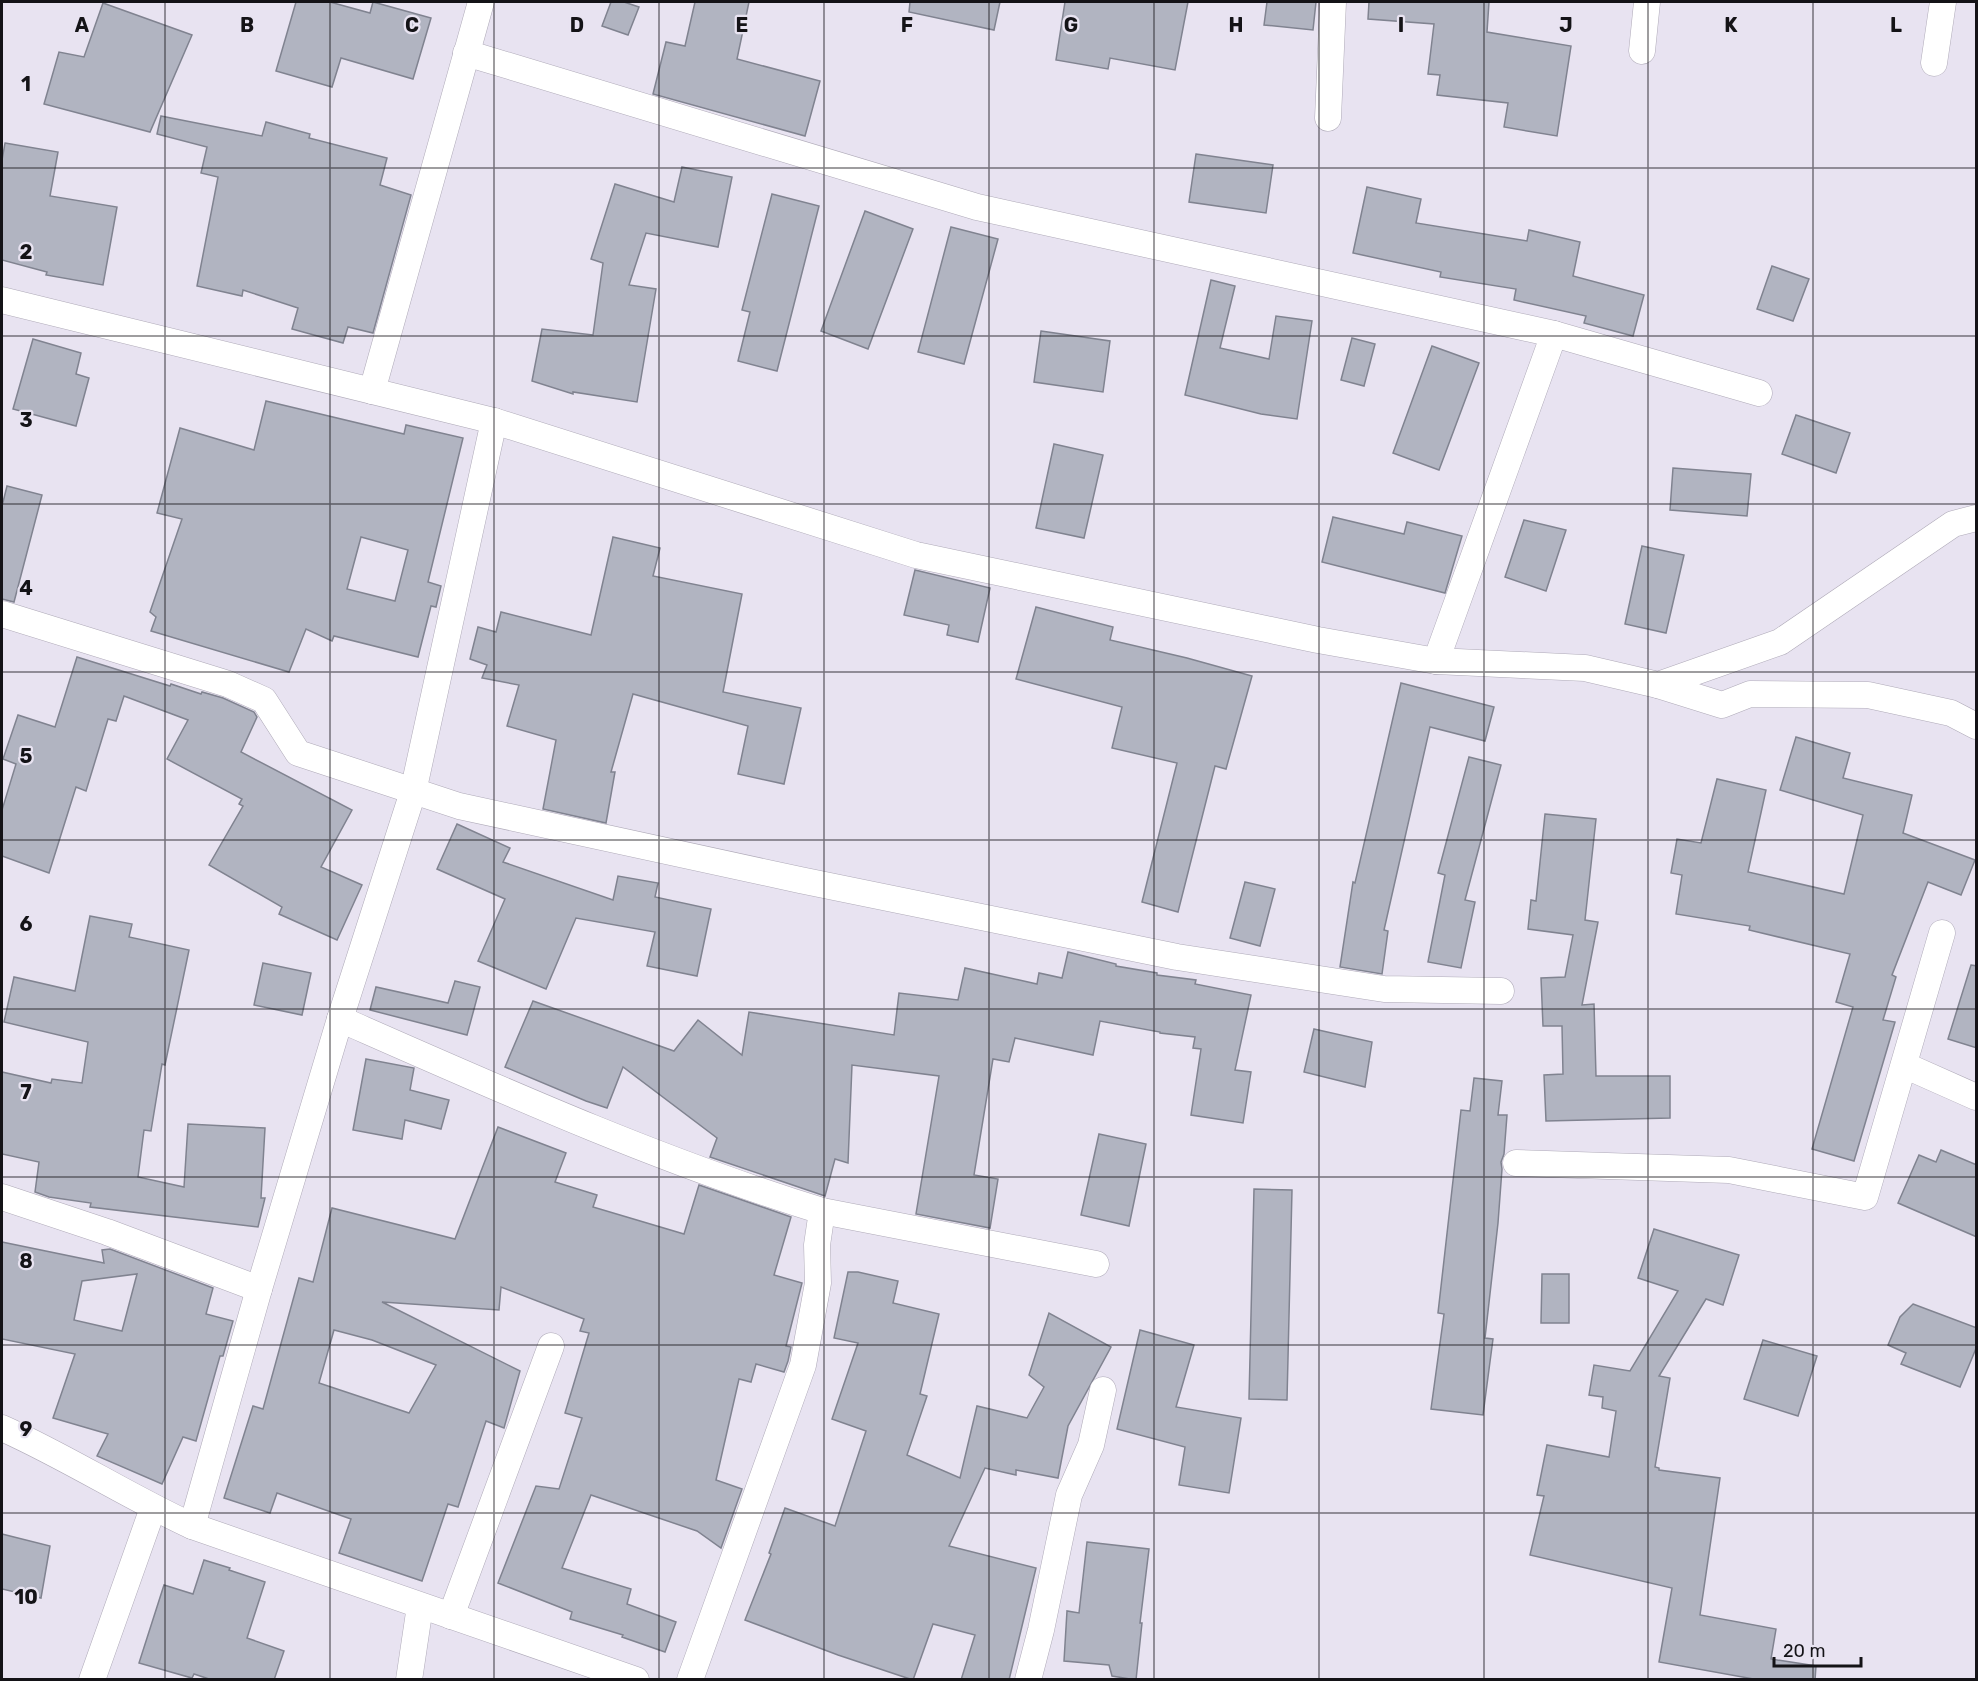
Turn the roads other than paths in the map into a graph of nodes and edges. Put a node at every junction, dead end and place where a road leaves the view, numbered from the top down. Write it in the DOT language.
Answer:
graph roads {
  1 [pos="481,2"];
  2 [pos="1333,2"];
  3 [pos="1647,2"];
  4 [pos="1943,2"];
  5 [pos="1642,51"];
  6 [pos="466,53"];
  7 [pos="1934,63"];
  8 [pos="1328,118"];
  9 [pos="2,300"];
  10 [pos="1554,334"];
  11 [pos="372,391"];
  12 [pos="1759,393"];
  13 [pos="494,421"];
  14 [pos="1977,518"];
  15 [pos="2,614"];
  16 [pos="1436,661"];
  17 [pos="1658,685"];
  18 [pos="1977,726"];
  19 [pos="413,792"];
  20 [pos="1942,933"];
  21 [pos="1501,992"];
  22 [pos="340,1019"];
  23 [pos="1904,1065"];
  24 [pos="1977,1097"];
  25 [pos="1516,1163"];
  26 [pos="2,1197"];
  27 [pos="822,1211"];
  28 [pos="1096,1264"];
  29 [pos="259,1288"];
  30 [pos="551,1346"];
  31 [pos="1103,1390"];
  32 [pos="2,1428"];
  33 [pos="153,1508"];
  34 [pos="192,1526"];
  35 [pos="420,1606"];
  36 [pos="451,1616"];
  37 [pos="92,1680"];
  38 [pos="408,1680"];
  39 [pos="636,1680"];
  40 [pos="690,1680"];
  41 [pos="1028,1680"];
  1 -- 6 [label="street"];
  2 -- 8 [label="street"];
  3 -- 5 [label="street"];
  4 -- 7 [label="street"];
  6 -- 10 [label="street"];
  6 -- 11 [label="street"];
  9 -- 11 [label="street"];
  10 -- 12 [label="street"];
  10 -- 16 [label="street"];
  11 -- 13 [label="street"];
  13 -- 16 [label="street"];
  13 -- 19 [label="street"];
  14 -- 17 [label="street"];
  15 -- 19 [label="street"];
  16 -- 17 [label="street"];
  17 -- 18 [label="street"];
  19 -- 21 [label="street"];
  19 -- 22 [label="street"];
  20 -- 23 [label="street"];
  22 -- 27 [label="street"];
  22 -- 29 [label="street"];
  23 -- 24 [label="street"];
  23 -- 25 [label="street"];
  26 -- 29 [label="street"];
  27 -- 28 [label="street"];
  27 -- 40 [label="street"];
  29 -- 34 [label="street"];
  30 -- 36 [label="street"];
  31 -- 41 [label="street"];
  32 -- 33 [label="street"];
  33 -- 34 [label="street"];
  33 -- 37 [label="street"];
  34 -- 35 [label="street"];
  35 -- 36 [label="street"];
  35 -- 38 [label="street"];
  36 -- 39 [label="street"];
}
